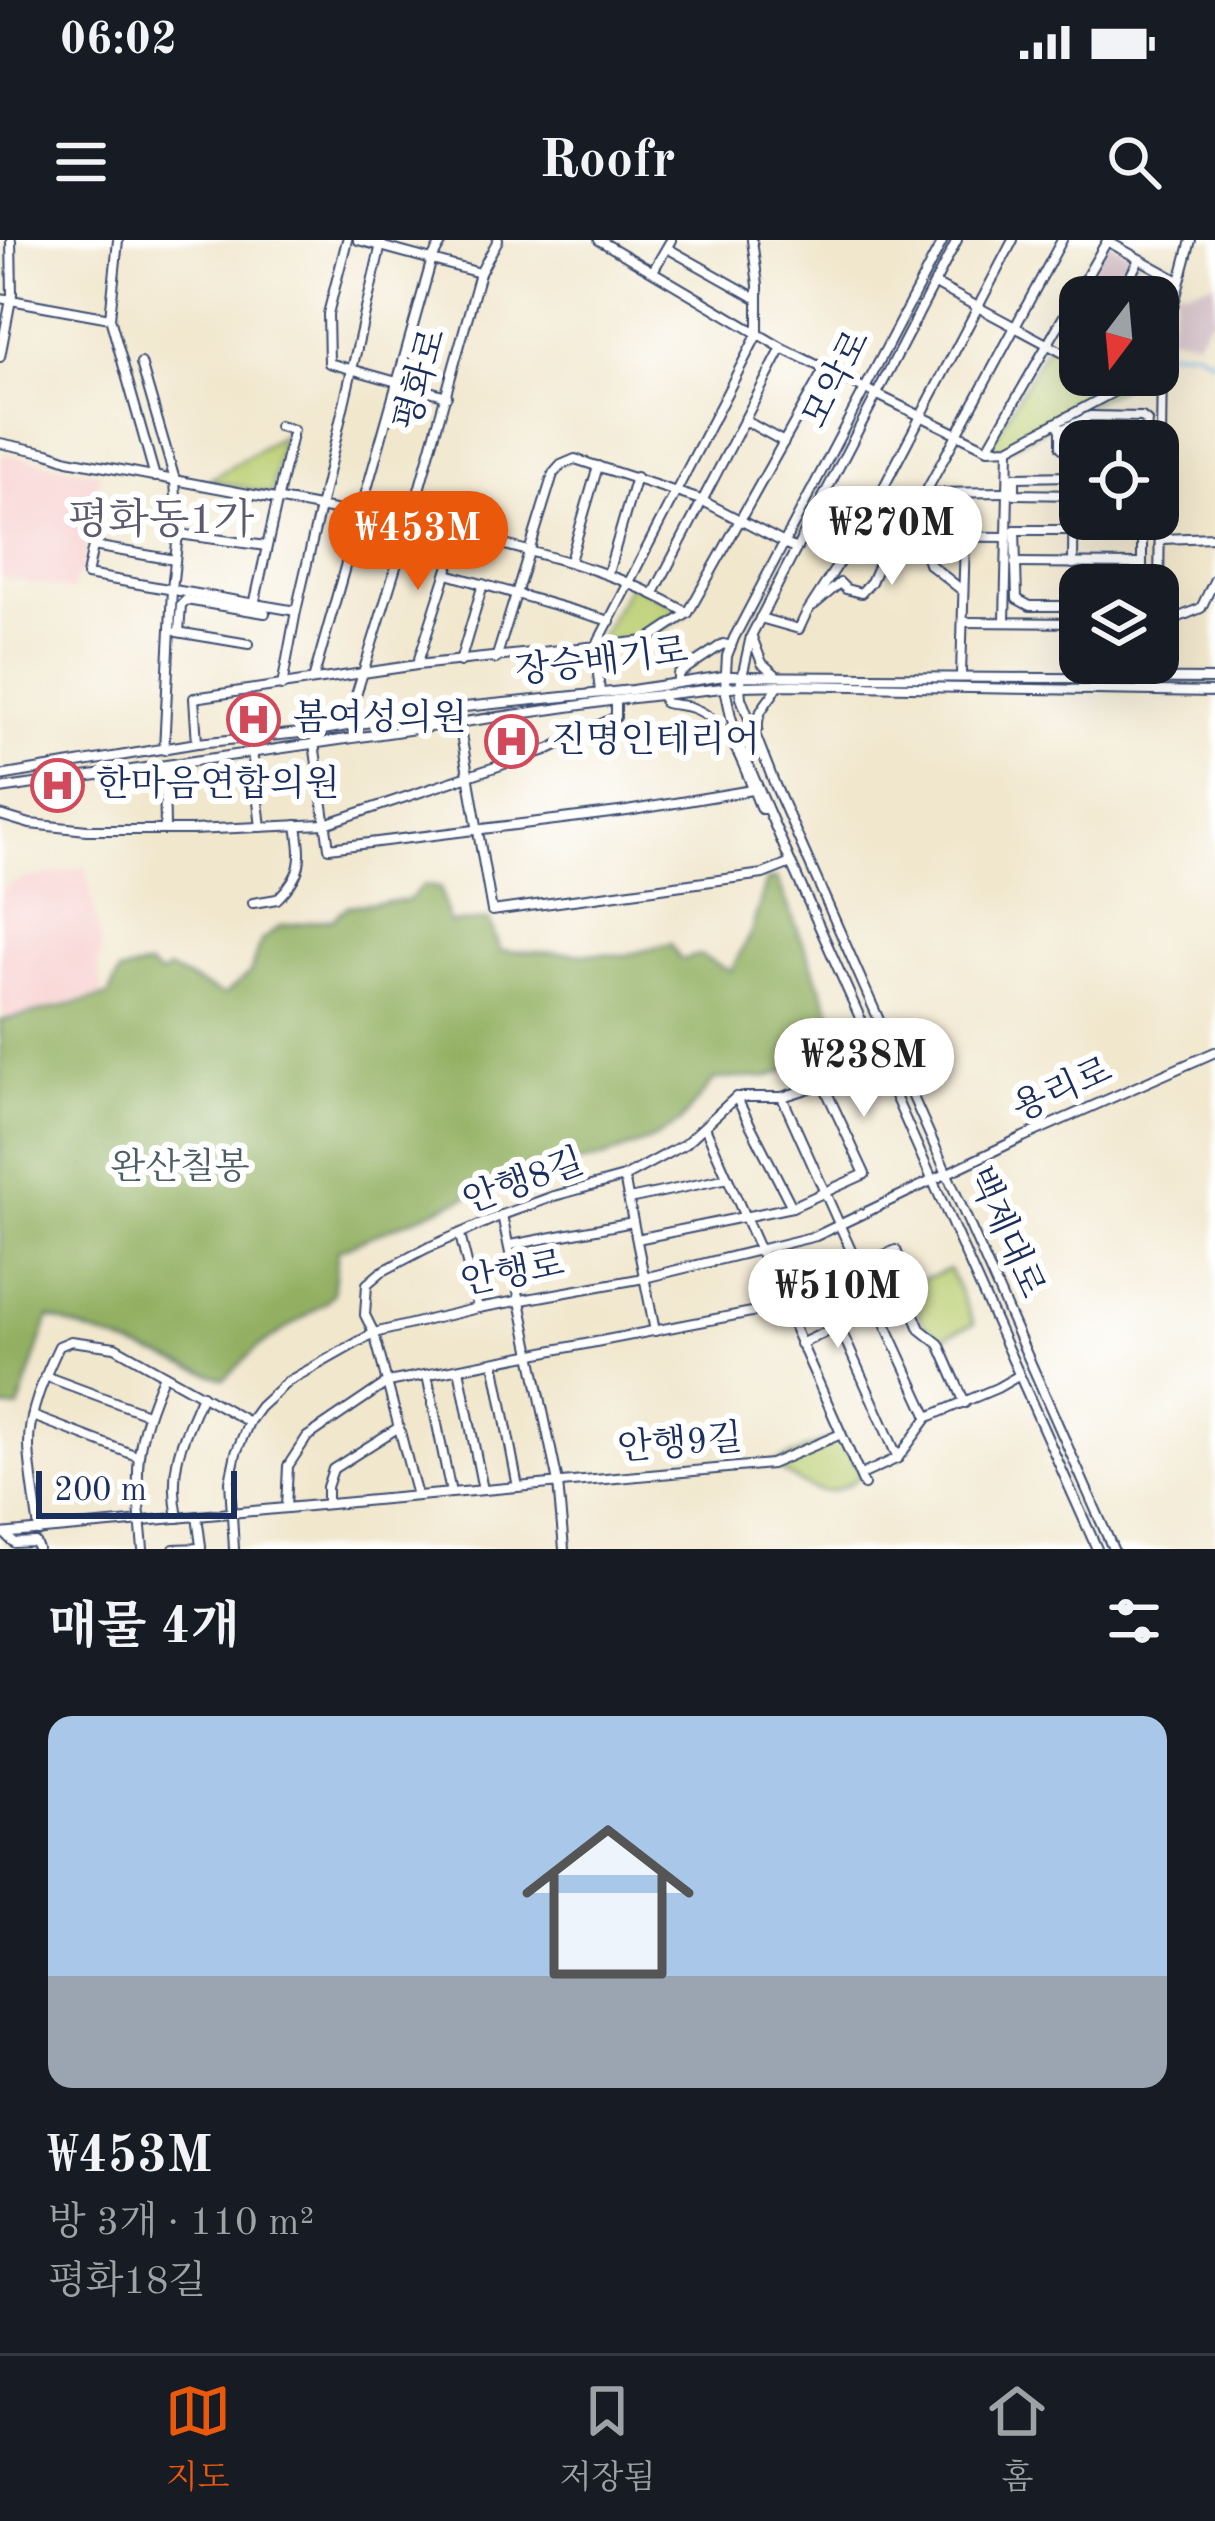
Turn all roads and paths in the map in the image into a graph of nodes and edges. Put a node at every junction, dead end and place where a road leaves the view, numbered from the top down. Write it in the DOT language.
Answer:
graph roads {
  1 [pos="11,240"];
  2 [pos="118,240"];
  3 [pos="347,240"];
  4 [pos="358,240"];
  5 [pos="443,240"];
  6 [pos="498,240"];
  7 [pos="599,240"];
  8 [pos="752,240"];
  9 [pos="943,240"];
  10 [pos="957,240"];
  11 [pos="1013,240"];
  12 [pos="1062,240"];
  13 [pos="1191,240"];
  14 [pos="1106,241"];
  15 [pos="381,243"];
  16 [pos="669,244"];
  17 [pos="432,259"];
  18 [pos="1139,259"];
  19 [pos="653,272"];
  20 [pos="1164,272"];
  21 [pos="480,273"];
  22 [pos="1130,276"];
  23 [pos="1162,276"];
  24 [pos="1171,276"];
  25 [pos="1179,281"];
  26 [pos="935,284"];
  27 [pos="758,298"];
  28 [pos="5,299"];
  29 [pos="979,306"];
  30 [pos="110,318"];
  31 [pos="3,322"];
  32 [pos="1016,326"];
  33 [pos="758,334"];
  34 [pos="1048,344"];
  35 [pos="782,348"];
  36 [pos="1059,350"];
  37 [pos="0,357"];
  38 [pos="141,364"];
  39 [pos="825,368"];
  40 [pos="352,369"];
  41 [pos="398,382"];
  42 [pos="865,387"];
  43 [pos="877,393"];
  44 [pos="447,396"];
  45 [pos="1107,396"];
  46 [pos="921,415"];
  47 [pos="744,420"];
  48 [pos="1069,420"];
  49 [pos="1078,420"];
  50 [pos="1145,420"];
  51 [pos="279,425"];
  52 [pos="1059,426"];
  53 [pos="957,434"];
  54 [pos="784,442"];
  55 [pos="0,443"];
  56 [pos="1059,446"];
  57 [pos="1009,448"];
  58 [pos="988,449"];
  59 [pos="598,466"];
  60 [pos="1059,476"];
  61 [pos="155,477"];
  62 [pos="636,477"];
  63 [pos="175,480"];
  64 [pos="676,491"];
  65 [pos="1008,492"];
  66 [pos="926,493"];
  67 [pos="1059,495"];
  68 [pos="278,500"];
  69 [pos="701,500"];
  70 [pos="823,500"];
  71 [pos="321,508"];
  72 [pos="361,515"];
  73 [pos="740,520"];
  74 [pos="866,520"];
  75 [pos="410,522"];
  76 [pos="1059,530"];
  77 [pos="178,534"];
  78 [pos="459,534"];
  79 [pos="902,536"];
  80 [pos="925,537"];
  81 [pos="965,537"];
  82 [pos="1215,537"];
  83 [pos="1007,538"];
  84 [pos="1179,538"];
  85 [pos="1073,540"];
  86 [pos="1142,540"];
  87 [pos="784,543"];
  88 [pos="266,546"];
  89 [pos="796,549"];
  90 [pos="925,550"];
  91 [pos="530,552"];
  92 [pos="175,560"];
  93 [pos="570,561"];
  94 [pos="1015,563"];
  95 [pos="1073,564"];
  96 [pos="1142,564"];
  97 [pos="608,573"];
  98 [pos="446,574"];
  99 [pos="629,582"];
  100 [pos="482,584"];
  101 [pos="1214,585"];
  102 [pos="172,590"];
  103 [pos="963,591"];
  104 [pos="654,593"];
  105 [pos="517,594"];
  106 [pos="254,605"];
  107 [pos="1059,605"];
  108 [pos="809,609"];
  109 [pos="296,611"];
  110 [pos="266,613"];
  111 [pos="688,613"];
  112 [pos="1179,617"];
  113 [pos="760,618"];
  114 [pos="610,621"];
  115 [pos="1005,621"];
  116 [pos="963,622"];
  117 [pos="1059,622"];
  118 [pos="174,631"];
  119 [pos="752,636"];
  120 [pos="249,644"];
  121 [pos="731,646"];
  122 [pos="595,648"];
  123 [pos="496,658"];
  124 [pos="460,662"];
  125 [pos="417,665"];
  126 [pos="742,674"];
  127 [pos="362,675"];
  128 [pos="961,675"];
  129 [pos="724,676"];
  130 [pos="1059,677"];
  131 [pos="1179,679"];
  132 [pos="1215,679"];
  133 [pos="313,680"];
  134 [pos="777,680"];
  135 [pos="678,682"];
  136 [pos="1157,684"];
  137 [pos="282,686"];
  138 [pos="740,686"];
  139 [pos="725,688"];
  140 [pos="1157,691"];
  141 [pos="600,692"];
  142 [pos="1215,692"];
  143 [pos="662,694"];
  144 [pos="616,700"];
  145 [pos="353,723"];
  146 [pos="459,723"];
  147 [pos="752,730"];
  148 [pos="357,737"];
  149 [pos="196,743"];
  150 [pos="314,743"];
  151 [pos="164,750"];
  152 [pos="252,751"];
  153 [pos="164,767"];
  154 [pos="0,776"];
  155 [pos="467,776"];
  156 [pos="0,789"];
  157 [pos="752,790"];
  158 [pos="767,809"];
  159 [pos="0,815"];
  160 [pos="325,824"];
  161 [pos="297,825"];
  162 [pos="261,827"];
  163 [pos="165,830"];
  164 [pos="477,831"];
  165 [pos="790,863"];
  166 [pos="253,903"];
  167 [pos="1215,1052"];
  168 [pos="878,1054"];
  169 [pos="823,1084"];
  170 [pos="736,1097"];
  171 [pos="782,1097"];
  172 [pos="705,1127"];
  173 [pos="949,1175"];
  174 [pos="624,1177"];
  175 [pos="728,1178"];
  176 [pos="932,1181"];
  177 [pos="826,1194"];
  178 [pos="629,1199"];
  179 [pos="792,1207"];
  180 [pos="502,1215"];
  181 [pos="745,1218"];
  182 [pos="633,1222"];
  183 [pos="841,1225"];
  184 [pos="460,1235"];
  185 [pos="637,1239"];
  186 [pos="511,1245"];
  187 [pos="758,1250"];
  188 [pos="858,1266"];
  189 [pos="644,1278"];
  190 [pos="819,1281"];
  191 [pos="913,1292"];
  192 [pos="777,1294"];
  193 [pos="521,1300"];
  194 [pos="783,1306"];
  195 [pos="478,1308"];
  196 [pos="878,1308"];
  197 [pos="839,1326"];
  198 [pos="655,1331"];
  199 [pos="374,1334"];
  200 [pos="800,1344"];
  201 [pos="532,1354"];
  202 [pos="494,1362"];
  203 [pos="458,1369"];
  204 [pos="164,1375"];
  205 [pos="428,1375"];
  206 [pos="45,1376"];
  207 [pos="1018,1376"];
  208 [pos="388,1382"];
  209 [pos="202,1396"];
  210 [pos="965,1403"];
  211 [pos="147,1414"];
  212 [pos="33,1416"];
  213 [pos="928,1417"];
  214 [pos="250,1422"];
  215 [pos="399,1427"];
  216 [pos="842,1434"];
  217 [pos="137,1456"];
  218 [pos="898,1458"];
  219 [pos="558,1483"];
  220 [pos="518,1487"];
  221 [pos="483,1490"];
  222 [pos="451,1493"];
  223 [pos="417,1496"];
  224 [pos="327,1504"];
  225 [pos="286,1508"];
  226 [pos="230,1513"];
  227 [pos="196,1516"];
  228 [pos="178,1518"];
  229 [pos="140,1522"];
  230 [pos="39,1531"];
  231 [pos="3,1534"];
  232 [pos="201,1548"];
  233 [pos="38,1549"];
  234 [pos="143,1549"];
  235 [pos="174,1549"];
  236 [pos="234,1549"];
  237 [pos="564,1549"];
  238 [pos="1097,1549"];
  239 [pos="1113,1549"];
  1 -- 28 [label="street"];
  2 -- 30 [label="street"];
  3 -- 40 [label="street"];
  4 -- 15 [label="street"];
  5 -- 17 [label="street"];
  6 -- 21 [label="street, 평화로"];
  7 -- 19 [label="street"];
  8 -- 27 [label="street"];
  9 -- 42 [label="street, 모악로"];
  10 -- 26 [label="street, 모악로"];
  11 -- 29 [label="street"];
  12 -- 32 [label="street"];
  13 -- 25 [label="street"];
  14 -- 18 [label="street"];
  14 -- 34 [label="street"];
  15 -- 17 [label="street"];
  15 -- 40 [label="street"];
  16 -- 19 [label="street"];
  16 -- 27 [label="street"];
  17 -- 21 [label="street"];
  17 -- 41 [label="street"];
  18 -- 20 [label="street"];
  18 -- 22 [label="street"];
  19 -- 33 [label="street"];
  20 -- 23 [label="street"];
  20 -- 24 [label="street"];
  21 -- 44 [label="street, 평화로"];
  26 -- 29 [label="street"];
  26 -- 43 [label="street, 모악로"];
  27 -- 33 [label="street"];
  28 -- 30 [label="street"];
  28 -- 31 [label="street"];
  29 -- 32 [label="street"];
  29 -- 46 [label="street"];
  30 -- 61 [label="street"];
  31 -- 37 [label="street"];
  32 -- 34 [label="street"];
  32 -- 53 [label="street"];
  33 -- 35 [label="street"];
  33 -- 64 [label="street"];
  34 -- 36 [label="street"];
  34 -- 58 [label="street"];
  35 -- 39 [label="street"];
  35 -- 47 [label="street"];
  38 -- 63 [label="street"];
  39 -- 42 [label="street"];
  39 -- 54 [label="street"];
  40 -- 41 [label="street"];
  40 -- 71 [label="street"];
  41 -- 44 [label="street"];
  41 -- 72 [label="street"];
  42 -- 43 [label="street"];
  42 -- 87 [label="street, 모악로"];
  43 -- 46 [label="street"];
  43 -- 70 [label="street, 모악로"];
  44 -- 75 [label="street, 평화로"];
  45 -- 48 [label="street"];
  46 -- 53 [label="street"];
  46 -- 74 [label="street"];
  47 -- 54 [label="street"];
  47 -- 69 [label="street"];
  49 -- 50 [label="street"];
  51 -- 68 [label="street"];
  52 -- 56 [label="street"];
  52 -- 57 [label="street"];
  53 -- 58 [label="street"];
  53 -- 66 [label="street"];
  54 -- 73 [label="street"];
  55 -- 61 [label="street"];
  57 -- 58 [label="street"];
  57 -- 65 [label="street"];
  59 -- 62 [label="street"];
  59 -- 91 [label="street"];
  59 -- 93 [label="street"];
  60 -- 67 [label="street"];
  61 -- 63 [label="street"];
  62 -- 64 [label="street"];
  62 -- 97 [label="street"];
  63 -- 68 [label="street"];
  63 -- 77 [label="street"];
  64 -- 69 [label="street"];
  64 -- 99 [label="street"];
  65 -- 66 [label="street"];
  65 -- 83 [label="street"];
  66 -- 79 [label="street"];
  68 -- 71 [label="street"];
  68 -- 88 [label="street"];
  69 -- 73 [label="street"];
  69 -- 104 [label="street"];
  70 -- 74 [label="street"];
  70 -- 89 [label="street, 모악로"];
  71 -- 72 [label="street"];
  71 -- 109 [label="street"];
  72 -- 75 [label="street"];
  72 -- 133 [label="street"];
  73 -- 87 [label="street"];
  73 -- 111 [label="street"];
  74 -- 79 [label="street"];
  74 -- 108 [label="street"];
  75 -- 78 [label="street"];
  75 -- 127 [label="street, 평화로"];
  76 -- 94 [label="street"];
  77 -- 88 [label="street"];
  77 -- 92 [label="street"];
  78 -- 91 [label="street"];
  78 -- 98 [label="street"];
  79 -- 80 [label="street"];
  80 -- 81 [label="street"];
  80 -- 90 [label="street"];
  81 -- 83 [label="street"];
  81 -- 103 [label="street"];
  82 -- 84 [label="street"];
  83 -- 115 [label="street"];
  85 -- 95 [label="street"];
  86 -- 96 [label="street"];
  87 -- 89 [label="street"];
  87 -- 121 [label="street, 모악로"];
  88 -- 106 [label="street"];
  89 -- 113 [label="street, 모악로"];
  90 -- 103 [label="street"];
  90 -- 108 [label="street"];
  91 -- 93 [label="street"];
  91 -- 105 [label="street"];
  92 -- 102 [label="street"];
  92 -- 102 [label="street"];
  93 -- 97 [label="street"];
  94 -- 95 [label="street"];
  94 -- 107 [label="street"];
  97 -- 99 [label="street"];
  98 -- 100 [label="street"];
  98 -- 125 [label="street"];
  99 -- 104 [label="street"];
  99 -- 114 [label="street"];
  100 -- 105 [label="street"];
  100 -- 124 [label="street"];
  101 -- 112 [label="street"];
  102 -- 106 [label="street"];
  102 -- 118 [label="street"];
  103 -- 116 [label="street"];
  104 -- 111 [label="street"];
  105 -- 114 [label="street"];
  105 -- 123 [label="street"];
  106 -- 109 [label="street"];
  108 -- 113 [label="street"];
  109 -- 137 [label="street"];
  110 -- 118 [label="street"];
  111 -- 122 [label="street"];
  113 -- 119 [label="street, 모악로"];
  114 -- 122 [label="street"];
  115 -- 116 [label="street"];
  115 -- 117 [label="street"];
  116 -- 128 [label="street"];
  118 -- 120 [label="street"];
  118 -- 151 [label="street"];
  119 -- 126 [label="street, 모악로"];
  119 -- 134 [label="street"];
  121 -- 129 [label="street, 모악로"];
  121 -- 135 [label="street"];
  122 -- 123 [label="street"];
  122 -- 141 [label="street"];
  123 -- 124 [label="street"];
  124 -- 125 [label="street"];
  125 -- 127 [label="street"];
  126 -- 129 [label="street, 장승배기로"];
  126 -- 134 [label="street, 장승배기로"];
  126 -- 138 [label="street, 백제대로"];
  127 -- 133 [label="street"];
  127 -- 145 [label="street, 평화로"];
  128 -- 130 [label="street, 장승배기로"];
  128 -- 134 [label="street, 장승배기로"];
  129 -- 135 [label="street, 장승배기로"];
  129 -- 139 [label="street, 백제대로"];
  131 -- 132 [label="street, 장승배기로"];
  133 -- 137 [label="street"];
  134 -- 138 [label="street, 장승배기로"];
  134 -- 140 [label="street, 장승배기로"];
  134 -- 147 [label="street"];
  135 -- 141 [label="street, 장승배기로"];
  136 -- 140 [label="street"];
  137 -- 149 [label="street"];
  138 -- 139 [label="street, 장승배기로"];
  138 -- 147 [label="street, 백제대로"];
  139 -- 143 [label="street, 장승배기로"];
  139 -- 158 [label="street, 백제대로"];
  140 -- 142 [label="street, 장승배기로"];
  141 -- 145 [label="street, 장승배기로"];
  143 -- 144 [label="street, 장승배기로"];
  143 -- 157 [label="street"];
  144 -- 146 [label="street, 장승배기로"];
  144 -- 155 [label="street"];
  145 -- 148 [label="street, 평화로"];
  145 -- 149 [label="street, 장승배기로"];
  146 -- 148 [label="street, 장승배기로"];
  146 -- 155 [label="street"];
  147 -- 173 [label="street, 백제대로"];
  148 -- 150 [label="street, 장승배기로"];
  149 -- 151 [label="street, 장승배기로"];
  150 -- 152 [label="street, 장승배기로"];
  150 -- 160 [label="street"];
  151 -- 154 [label="street, 장승배기로"];
  152 -- 153 [label="street, 장승배기로"];
  152 -- 162 [label="street"];
  153 -- 156 [label="street, 장승배기로"];
  153 -- 163 [label="street"];
  155 -- 160 [label="street"];
  155 -- 164 [label="street"];
  157 -- 158 [label="street"];
  157 -- 164 [label="street"];
  158 -- 165 [label="street, 백제대로"];
  159 -- 163 [label="street"];
  160 -- 161 [label="street"];
  160 -- 164 [label="street"];
  161 -- 162 [label="street"];
  161 -- 166 [label="street"];
  162 -- 163 [label="street"];
  164 -- 165 [label="street"];
  165 -- 168 [label="street, 백제대로"];
  167 -- 173 [label="street, 용리로"];
  168 -- 169 [label="street"];
  168 -- 176 [label="street, 백제대로"];
  169 -- 171 [label="street"];
  169 -- 177 [label="street"];
  170 -- 171 [label="street"];
  170 -- 172 [label="street, 안행8길"];
  170 -- 179 [label="street"];
  171 -- 177 [label="street"];
  172 -- 174 [label="street, 안행8길"];
  172 -- 175 [label="street"];
  173 -- 176 [label="street, 용리로"];
  173 -- 239 [label="street, 백제대로"];
  174 -- 178 [label="street"];
  174 -- 180 [label="street, 안행8길"];
  175 -- 178 [label="street"];
  175 -- 181 [label="street"];
  176 -- 183 [label="street, 안행로"];
  176 -- 207 [label="street, 백제대로"];
  177 -- 179 [label="street"];
  177 -- 183 [label="street"];
  178 -- 182 [label="street"];
  179 -- 181 [label="street"];
  180 -- 184 [label="street, 안행8길"];
  180 -- 186 [label="street"];
  181 -- 185 [label="street"];
  181 -- 187 [label="street"];
  182 -- 185 [label="street"];
  182 -- 186 [label="street"];
  183 -- 187 [label="street, 안행로"];
  183 -- 188 [label="street"];
  184 -- 195 [label="street"];
  184 -- 199 [label="street, 안행8길"];
  185 -- 189 [label="street"];
  186 -- 193 [label="street"];
  187 -- 189 [label="street, 안행로"];
  187 -- 192 [label="street"];
  188 -- 190 [label="street"];
  188 -- 191 [label="street"];
  189 -- 193 [label="street, 안행로"];
  189 -- 198 [label="street"];
  190 -- 192 [label="street"];
  190 -- 197 [label="street"];
  191 -- 196 [label="street"];
  191 -- 210 [label="street"];
  192 -- 194 [label="street"];
  193 -- 195 [label="street, 안행로"];
  193 -- 201 [label="street"];
  194 -- 198 [label="street"];
  194 -- 200 [label="street"];
  195 -- 199 [label="street, 안행로"];
  196 -- 197 [label="street"];
  196 -- 213 [label="street"];
  197 -- 200 [label="street"];
  197 -- 218 [label="street"];
  198 -- 201 [label="street"];
  199 -- 208 [label="street"];
  199 -- 214 [label="street, 안행로"];
  200 -- 216 [label="street"];
  201 -- 202 [label="street"];
  201 -- 219 [label="street"];
  202 -- 203 [label="street"];
  202 -- 220 [label="street"];
  203 -- 205 [label="street"];
  203 -- 221 [label="street"];
  204 -- 206 [label="street"];
  204 -- 209 [label="street"];
  204 -- 211 [label="street"];
  205 -- 208 [label="street"];
  205 -- 222 [label="street"];
  206 -- 211 [label="street"];
  206 -- 212 [label="street"];
  207 -- 210 [label="street"];
  207 -- 238 [label="street, 백제대로"];
  208 -- 215 [label="street"];
  208 -- 225 [label="street"];
  209 -- 214 [label="street"];
  209 -- 228 [label="street"];
  210 -- 213 [label="street"];
  211 -- 217 [label="street"];
  212 -- 217 [label="street"];
  212 -- 230 [label="street"];
  213 -- 218 [label="street"];
  214 -- 226 [label="street, 안행로"];
  215 -- 223 [label="street"];
  215 -- 224 [label="street"];
  216 -- 218 [label="street"];
  216 -- 219 [label="street, 안행9길"];
  217 -- 229 [label="street"];
  219 -- 220 [label="street, 안행9길"];
  219 -- 237 [label="street"];
  220 -- 221 [label="street, 안행9길"];
  221 -- 222 [label="street, 안행9길"];
  222 -- 223 [label="street, 안행9길"];
  223 -- 224 [label="street, 안행9길"];
  224 -- 225 [label="street, 안행9길"];
  225 -- 226 [label="street, 안행9길"];
  226 -- 227 [label="street, 안행9길"];
  226 -- 236 [label="street, 안행로"];
  227 -- 228 [label="street, 안행9길"];
  227 -- 232 [label="street"];
  228 -- 229 [label="street, 안행9길"];
  229 -- 230 [label="street, 안행9길"];
  229 -- 234 [label="street"];
  230 -- 231 [label="street, 안행9길"];
  231 -- 233 [label="street"];
  232 -- 235 [label="street"];
}
